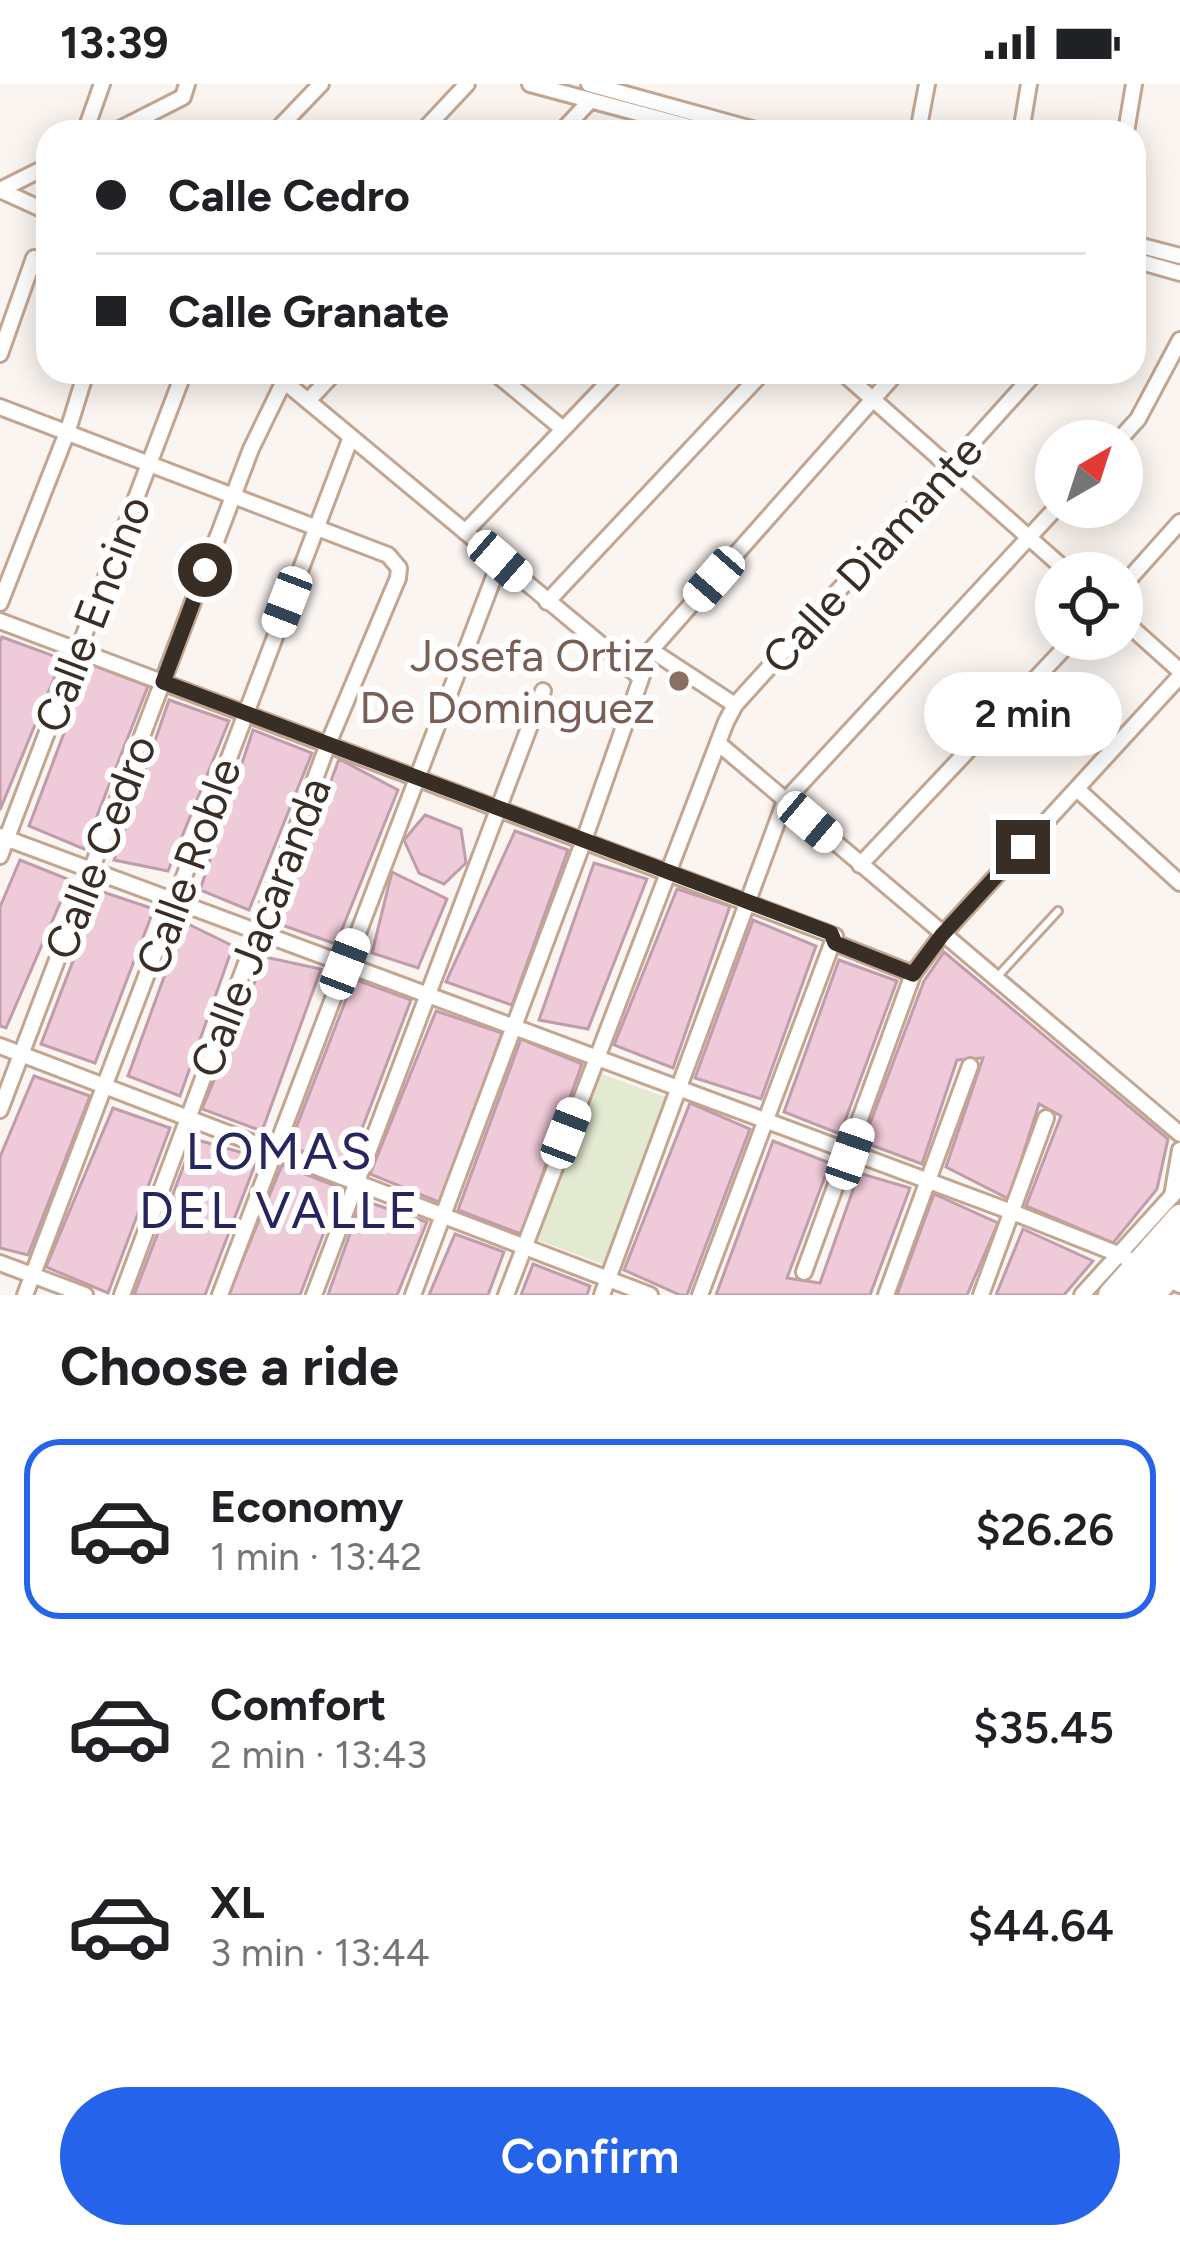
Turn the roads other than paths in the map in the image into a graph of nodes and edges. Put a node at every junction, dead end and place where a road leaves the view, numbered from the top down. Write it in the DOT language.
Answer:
graph roads {
  1 [pos="102,84"];
  2 [pos="187,84"];
  3 [pos="321,84"];
  4 [pos="467,84"];
  5 [pos="530,84"];
  6 [pos="589,84"];
  7 [pos="927,84"];
  8 [pos="1030,84"];
  9 [pos="1134,84"];
  10 [pos="606,86"];
  11 [pos="590,101"];
  12 [pos="89,120"];
  13 [pos="137,120"];
  14 [pos="286,120"];
  15 [pos="433,120"];
  16 [pos="572,120"];
  17 [pos="662,120"];
  18 [pos="722,120"];
  19 [pos="920,120"];
  20 [pos="1023,120"];
  21 [pos="1128,120"];
  22 [pos="36,172"];
  23 [pos="0,190"];
  24 [pos="36,206"];
  25 [pos="1146,247"];
  26 [pos="1180,256"];
  27 [pos="34,258"];
  28 [pos="1146,263"];
  29 [pos="1180,273"];
  30 [pos="1180,340"];
  31 [pos="0,354"];
  32 [pos="82,384"];
  33 [pos="179,384"];
  34 [pos="276,384"];
  35 [pos="289,384"];
  36 [pos="323,384"];
  37 [pos="508,384"];
  38 [pos="606,384"];
  39 [pos="752,384"];
  40 [pos="855,384"];
  41 [pos="887,384"];
  42 [pos="1025,384"];
  43 [pos="308,400"];
  44 [pos="873,400"];
  45 [pos="0,407"];
  46 [pos="1137,420"];
  47 [pos="68,430"];
  48 [pos="563,430"];
  49 [pos="351,437"];
  50 [pos="148,464"];
  51 [pos="950,468"];
  52 [pos="233,496"];
  53 [pos="1180,522"];
  54 [pos="314,527"];
  55 [pos="1038,528"];
  56 [pos="465,532"];
  57 [pos="1029,538"];
  58 [pos="1045,552"];
  59 [pos="500,561"];
  60 [pos="1143,563"];
  61 [pos="547,602"];
  62 [pos="0,603"];
  63 [pos="0,620"];
  64 [pos="1143,639"];
  65 [pos="78,650"];
  66 [pos="651,650"];
  67 [pos="1053,660"];
  68 [pos="1180,673"];
  69 [pos="640,677"];
  70 [pos="163,682"];
  71 [pos="543,691"];
  72 [pos="735,705"];
  73 [pos="245,713"];
  74 [pos="718,743"];
  75 [pos="328,744"];
  76 [pos="415,777"];
  77 [pos="1077,788"];
  78 [pos="785,801"];
  79 [pos="500,808"];
  80 [pos="3,837"];
  81 [pos="584,840"];
  82 [pos="0,856"];
  83 [pos="860,865"];
  84 [pos="91,870"];
  85 [pos="668,872"];
  86 [pos="1180,883"];
  87 [pos="175,901"];
  88 [pos="747,902"];
  89 [pos="1058,911"];
  90 [pos="261,933"];
  91 [pos="942,935"];
  92 [pos="836,941"];
  93 [pos="345,964"];
  94 [pos="913,974"];
  95 [pos="995,979"];
  96 [pos="428,995"];
  97 [pos="515,1026"];
  98 [pos="0,1046"];
  99 [pos="21,1054"];
  100 [pos="594,1058"];
  101 [pos="970,1066"];
  102 [pos="106,1087"];
  103 [pos="679,1089"];
  104 [pos="0,1111"];
  105 [pos="188,1118"];
  106 [pos="1046,1118"];
  107 [pos="766,1122"];
  108 [pos="1180,1134"];
  109 [pos="1180,1150"];
  110 [pos="274,1152"];
  111 [pos="850,1154"];
  112 [pos="929,1182"];
  113 [pos="356,1183"];
  114 [pos="1177,1200"];
  115 [pos="1012,1212"];
  116 [pos="446,1215"];
  117 [pos="1180,1246"];
  118 [pos="524,1247"];
  119 [pos="0,1263"];
  120 [pos="804,1272"];
  121 [pos="32,1275"];
  122 [pos="1157,1275"];
  123 [pos="608,1279"];
  124 [pos="25,1295"];
  125 [pos="85,1295"];
  126 [pos="122,1295"];
  127 [pos="220,1295"];
  128 [pos="314,1295"];
  129 [pos="413,1295"];
  130 [pos="506,1295"];
  131 [pos="602,1295"];
  132 [pos="650,1295"];
  133 [pos="700,1295"];
  134 [pos="886,1295"];
  135 [pos="981,1295"];
  136 [pos="1082,1295"];
  137 [pos="1111,1295"];
  138 [pos="1136,1295"];
  1 -- 12 [label="street"];
  2 -- 13 [label="street"];
  3 -- 14 [label="street"];
  4 -- 15 [label="street"];
  5 -- 11 [label="street"];
  6 -- 10 [label="street"];
  7 -- 19 [label="street"];
  8 -- 20 [label="street"];
  9 -- 21 [label="street"];
  10 -- 18 [label="street"];
  11 -- 16 [label="street"];
  11 -- 17 [label="street"];
  22 -- 23 [label="street"];
  23 -- 24 [label="street"];
  25 -- 26 [label="street"];
  27 -- 31 [label="street"];
  28 -- 29 [label="street"];
  30 -- 46 [label="street"];
  32 -- 47 [label="street"];
  33 -- 50 [label="street, Calle Encino"];
  34 -- 52 [label="street, Calle Cedro"];
  35 -- 43 [label="street"];
  36 -- 43 [label="street"];
  37 -- 48 [label="street"];
  38 -- 48 [label="street"];
  39 -- 61 [label="street"];
  40 -- 44 [label="street"];
  41 -- 44 [label="street"];
  42 -- 51 [label="street, Calle Diamante"];
  43 -- 49 [label="street"];
  44 -- 51 [label="street"];
  44 -- 66 [label="street"];
  45 -- 47 [label="street"];
  47 -- 50 [label="street"];
  47 -- 62 [label="street"];
  48 -- 56 [label="street"];
  49 -- 54 [label="street, Calle Roble"];
  49 -- 56 [label="street"];
  50 -- 52 [label="street"];
  50 -- 65 [label="street, Calle Encino"];
  51 -- 57 [label="street"];
  51 -- 72 [label="street, Calle Diamante"];
  52 -- 54 [label="street"];
  52 -- 70 [label="street, Calle Cedro"];
  53 -- 60 [label="street"];
  54 -- 73 [label="street, Calle Roble"];
  54 -- 75 [label="street, Calle Jacaranda"];
  55 -- 57 [label="street"];
  56 -- 59 [label="street"];
  57 -- 58 [label="street"];
  57 -- 78 [label="street"];
  59 -- 61 [label="street"];
  59 -- 76 [label="street"];
  61 -- 69 [label="street"];
  63 -- 65 [label="street"];
  64 -- 68 [label="street"];
  65 -- 70 [label="street"];
  65 -- 80 [label="street, Calle Encino"];
  66 -- 69 [label="street"];
  66 -- 72 [label="street"];
  67 -- 83 [label="street"];
  68 -- 77 [label="street"];
  69 -- 81 [label="street"];
  70 -- 73 [label="street"];
  70 -- 84 [label="street, Calle Cedro"];
  71 -- 79 [label="street"];
  72 -- 74 [label="street, Calle Diamante"];
  73 -- 75 [label="street"];
  73 -- 87 [label="street, Calle Roble"];
  74 -- 78 [label="street"];
  74 -- 85 [label="street, Calle Diamante"];
  75 -- 76 [label="street"];
  75 -- 90 [label="street, Calle Jacaranda"];
  76 -- 79 [label="street"];
  76 -- 93 [label="street"];
  77 -- 86 [label="street"];
  77 -- 91 [label="street"];
  78 -- 83 [label="street"];
  78 -- 88 [label="street"];
  79 -- 81 [label="street"];
  79 -- 96 [label="street"];
  80 -- 82 [label="street, Calle Encino"];
  80 -- 84 [label="street"];
  81 -- 85 [label="street"];
  81 -- 97 [label="street"];
  83 -- 91 [label="street"];
  84 -- 87 [label="street"];
  84 -- 99 [label="street, Calle Cedro"];
  85 -- 88 [label="street"];
  85 -- 100 [label="street, Calle Diamante"];
  87 -- 90 [label="street"];
  87 -- 102 [label="street, Calle Roble"];
  88 -- 92 [label="street"];
  88 -- 103 [label="street"];
  89 -- 95 [label="lane"];
  90 -- 93 [label="street"];
  90 -- 105 [label="street, Calle Jacaranda"];
  91 -- 94 [label="street"];
  91 -- 95 [label="street"];
  92 -- 94 [label="street"];
  92 -- 107 [label="street"];
  93 -- 96 [label="street"];
  93 -- 110 [label="street"];
  94 -- 111 [label="street"];
  95 -- 108 [label="street"];
  96 -- 97 [label="street"];
  96 -- 113 [label="street"];
  97 -- 100 [label="street"];
  97 -- 116 [label="street"];
  98 -- 99 [label="street"];
  99 -- 102 [label="street"];
  99 -- 104 [label="street, Calle Cedro"];
  100 -- 103 [label="street"];
  100 -- 118 [label="street, Calle Diamante"];
  101 -- 112 [label="street"];
  102 -- 105 [label="street"];
  102 -- 121 [label="street, Calle Roble"];
  103 -- 107 [label="street"];
  103 -- 123 [label="street"];
  105 -- 110 [label="street"];
  105 -- 126 [label="street, Calle Jacaranda"];
  106 -- 115 [label="street"];
  107 -- 111 [label="street"];
  107 -- 133 [label="street"];
  109 -- 114 [label="street"];
  110 -- 113 [label="street"];
  110 -- 127 [label="street"];
  111 -- 112 [label="street"];
  111 -- 120 [label="street"];
  112 -- 115 [label="street"];
  112 -- 134 [label="street"];
  113 -- 116 [label="street"];
  113 -- 128 [label="street"];
  114 -- 122 [label="highway"];
  115 -- 122 [label="street"];
  115 -- 135 [label="street"];
  116 -- 118 [label="street"];
  116 -- 129 [label="street"];
  117 -- 122 [label="highway"];
  118 -- 123 [label="street"];
  118 -- 130 [label="street, Calle Diamante"];
  119 -- 121 [label="street"];
  121 -- 124 [label="street, Calle Roble"];
  121 -- 125 [label="street"];
  122 -- 136 [label="street"];
  122 -- 137 [label="highway"];
  122 -- 138 [label="highway"];
  123 -- 131 [label="street"];
  123 -- 132 [label="street"];
}
